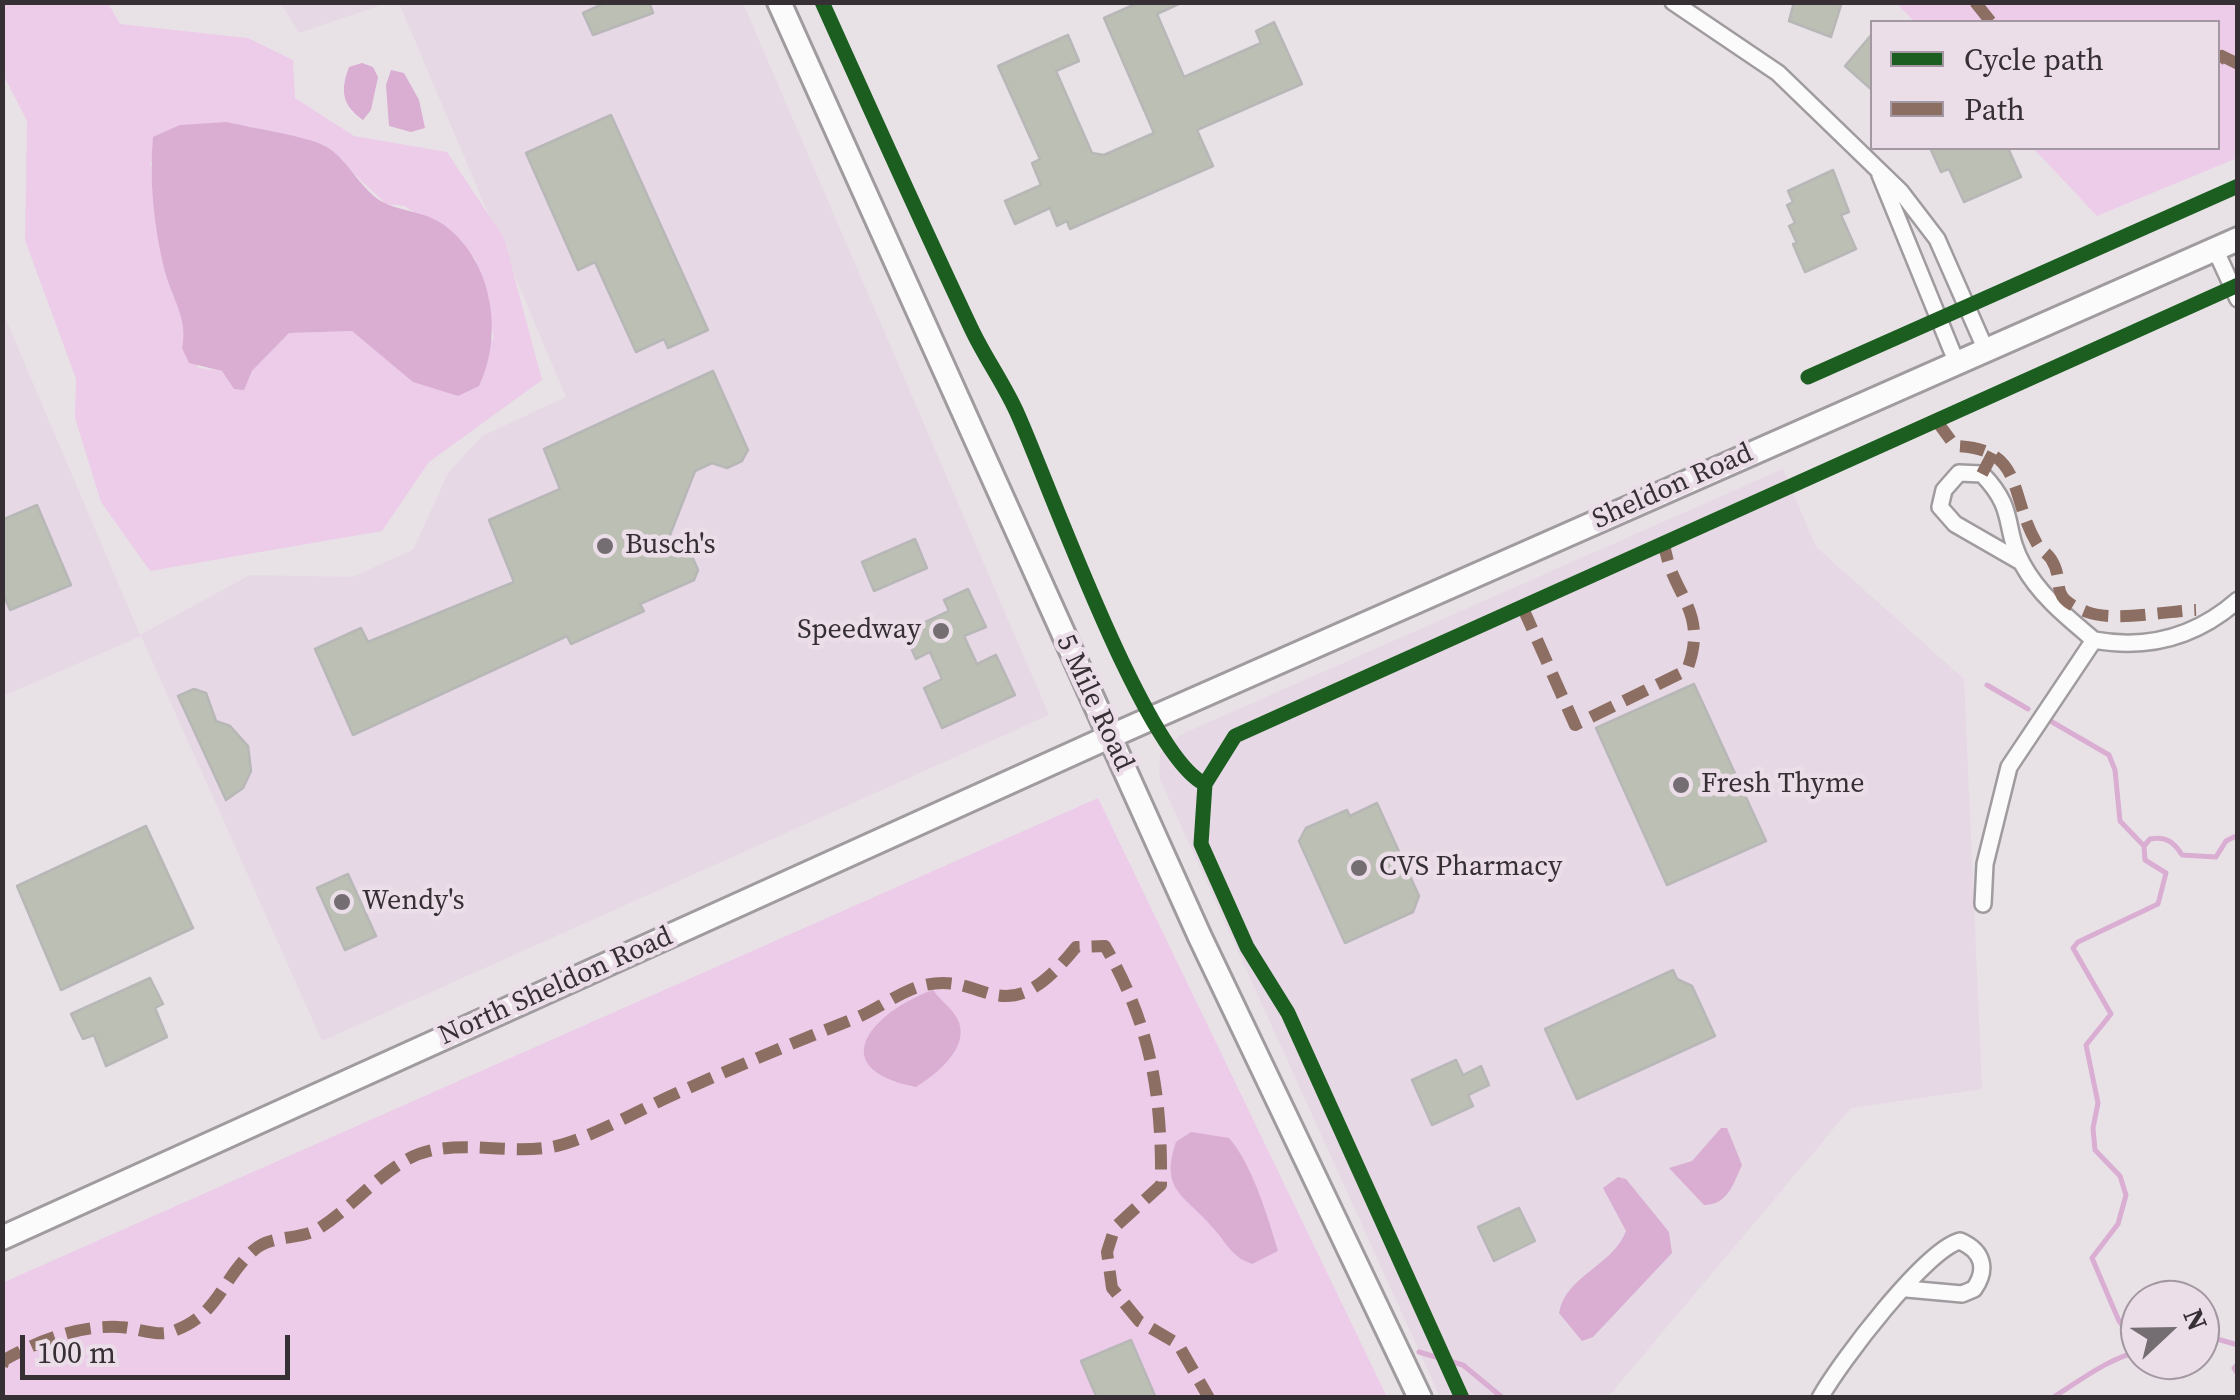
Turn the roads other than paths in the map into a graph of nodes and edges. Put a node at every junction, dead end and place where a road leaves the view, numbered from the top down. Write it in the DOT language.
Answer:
graph roads {
  1 [pos="779,2"];
  2 [pos="1673,2"];
  3 [pos="1877,167"];
  4 [pos="2238,239"];
  5 [pos="2214,249"];
  6 [pos="2238,299"];
  7 [pos="1985,348"];
  8 [pos="1956,360"];
  9 [pos="2021,562"];
  10 [pos="2238,600"];
  11 [pos="2094,640"];
  12 [pos="1109,737"];
  13 [pos="1983,904"];
  14 [pos="2,1238"];
  15 [pos="1907,1289"];
  16 [pos="1420,1398"];
  17 [pos="1820,1398"];
  1 -- 12 [label="main road, 5 Mile Road"];
  2 -- 3 [label="street"];
  3 -- 7 [label="street"];
  3 -- 8 [label="street"];
  4 -- 5 [label="main road, Sheldon Road"];
  5 -- 6 [label="street"];
  5 -- 7 [label="main road, Sheldon Road"];
  7 -- 8 [label="main road, Sheldon Road"];
  8 -- 12 [label="main road, Sheldon Road"];
  9 -- 9 [label="street"];
  9 -- 11 [label="street"];
  10 -- 11 [label="street"];
  11 -- 13 [label="street"];
  12 -- 14 [label="main road, North Sheldon Road"];
  12 -- 16 [label="main road, 5 Mile Road"];
  15 -- 15 [label="street"];
  15 -- 17 [label="street"];
}
